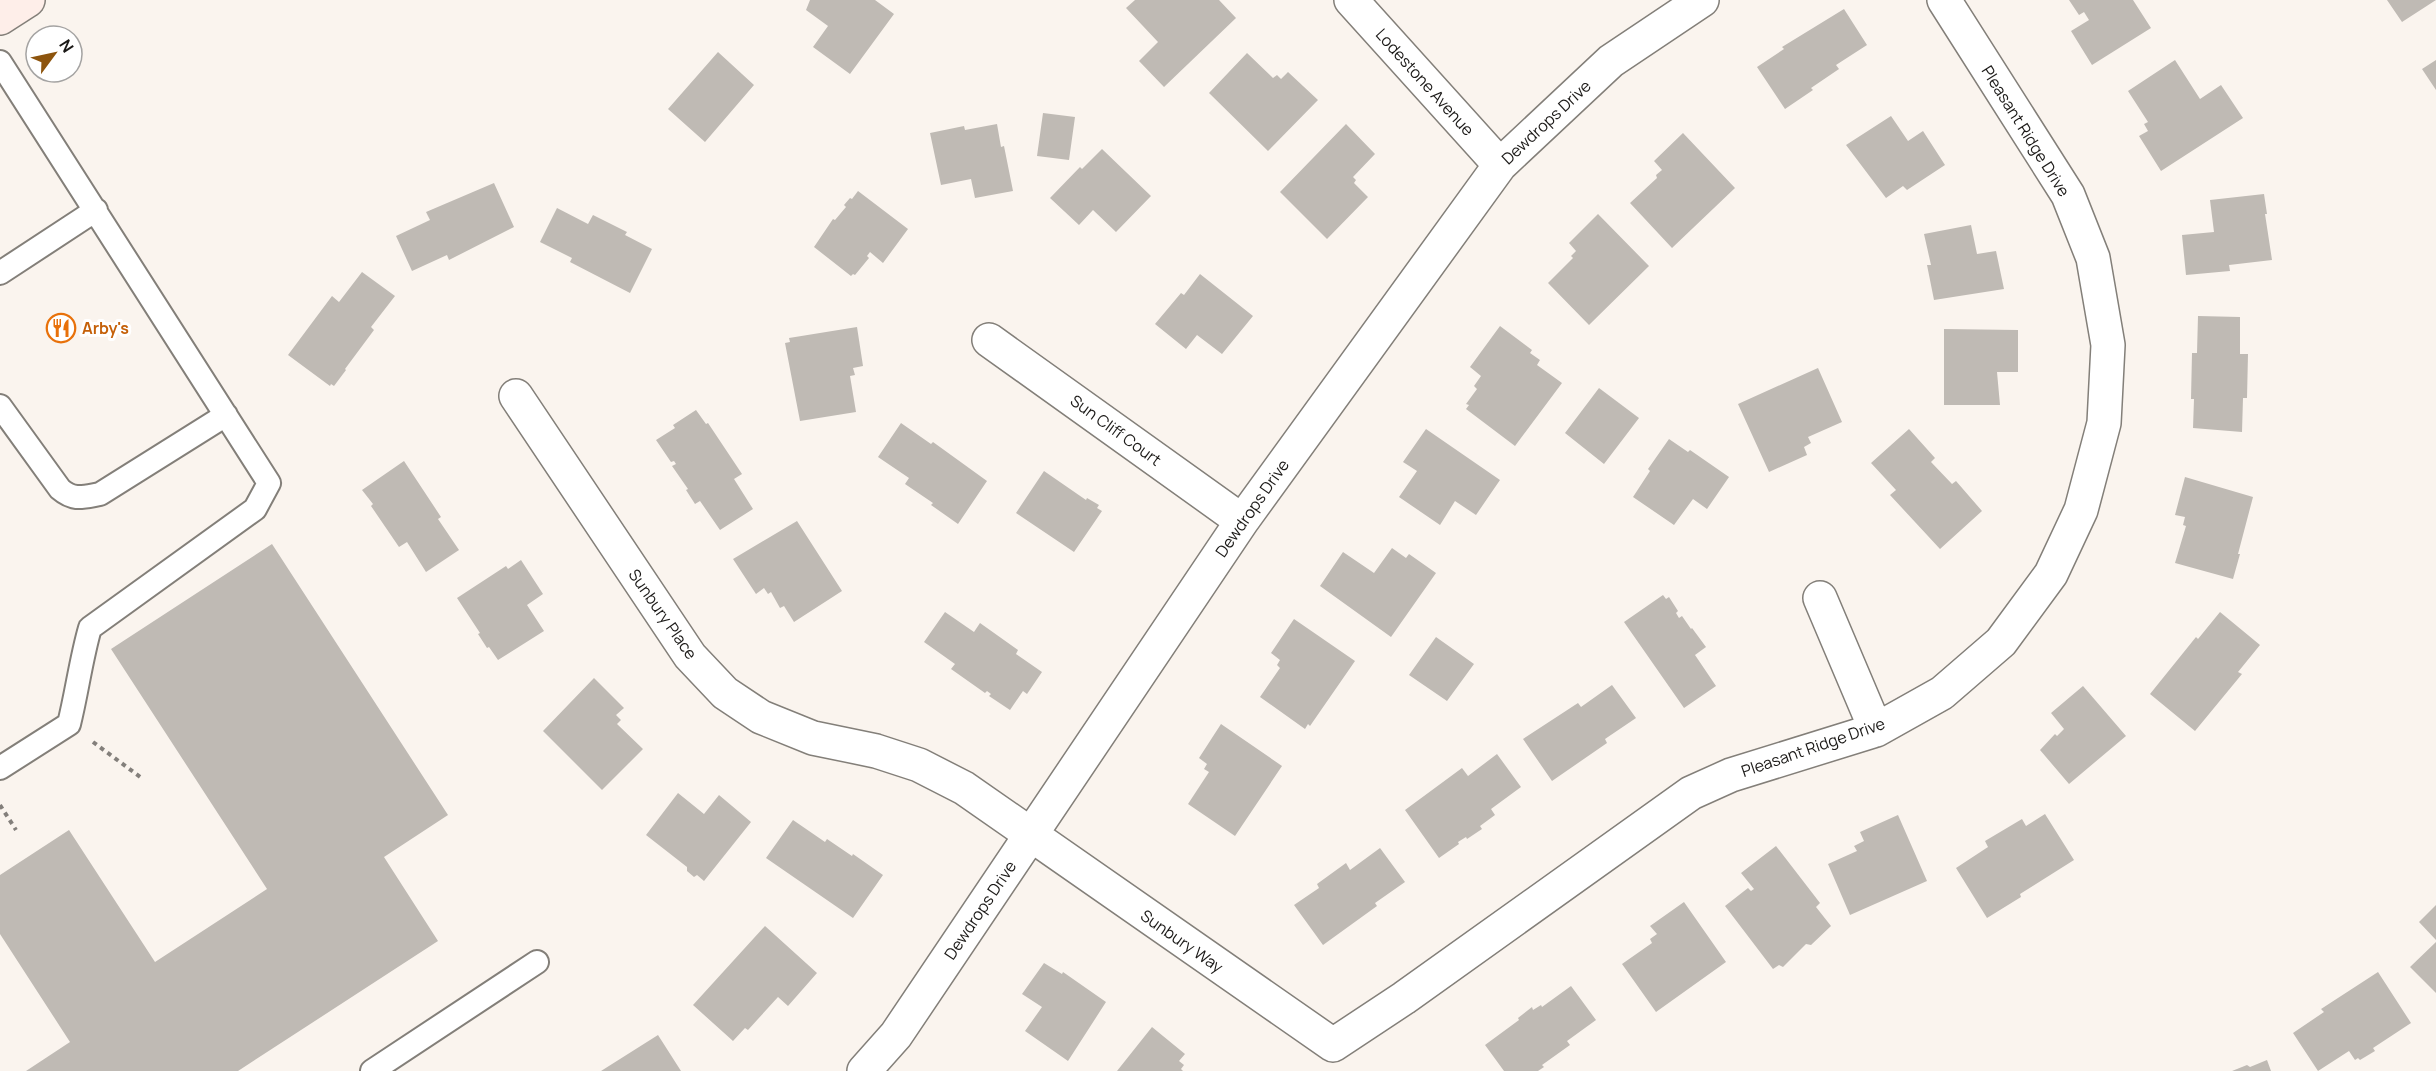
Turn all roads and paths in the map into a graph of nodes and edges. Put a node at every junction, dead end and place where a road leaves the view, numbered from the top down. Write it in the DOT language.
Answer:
graph roads {
  1 [pos="28,0"];
  2 [pos="1350,0"];
  3 [pos="1702,0"];
  4 [pos="1944,0"];
  5 [pos="0,18"];
  6 [pos="0,62"];
  7 [pos="1500,165"];
  8 [pos="96,210"];
  9 [pos="0,273"];
  10 [pos="989,340"];
  11 [pos="516,396"];
  12 [pos="0,406"];
  13 [pos="226,415"];
  14 [pos="1242,521"];
  15 [pos="1820,597"];
  16 [pos="69,724"];
  17 [pos="1876,730"];
  18 [pos="0,768"];
  19 [pos="143,778"];
  20 [pos="0,805"];
  21 [pos="16,830"];
  22 [pos="1030,836"];
  23 [pos="537,962"];
  24 [pos="1333,1045"];
  25 [pos="372,1071"];
  26 [pos="864,1071"];
  1 -- 5 [label="main road"];
  2 -- 7 [label="street, Lodestone Avenue"];
  3 -- 7 [label="street, Dewdrops Drive"];
  4 -- 17 [label="street, Pleasant Ridge Drive"];
  6 -- 8 [label="lane"];
  7 -- 14 [label="street, Dewdrops Drive"];
  8 -- 9 [label="lane"];
  8 -- 13 [label="lane"];
  10 -- 14 [label="street, Sun Cliff Court"];
  11 -- 22 [label="street, Sunbury Place"];
  12 -- 13 [label="lane"];
  13 -- 16 [label="lane"];
  14 -- 22 [label="street, Dewdrops Drive"];
  15 -- 17 [label="street"];
  16 -- 18 [label="lane"];
  16 -- 19 [label="path"];
  17 -- 24 [label="street, Pleasant Ridge Drive"];
  20 -- 21 [label="path"];
  22 -- 24 [label="street, Sunbury Way"];
  22 -- 26 [label="street, Dewdrops Drive"];
  23 -- 25 [label="lane"];
}
